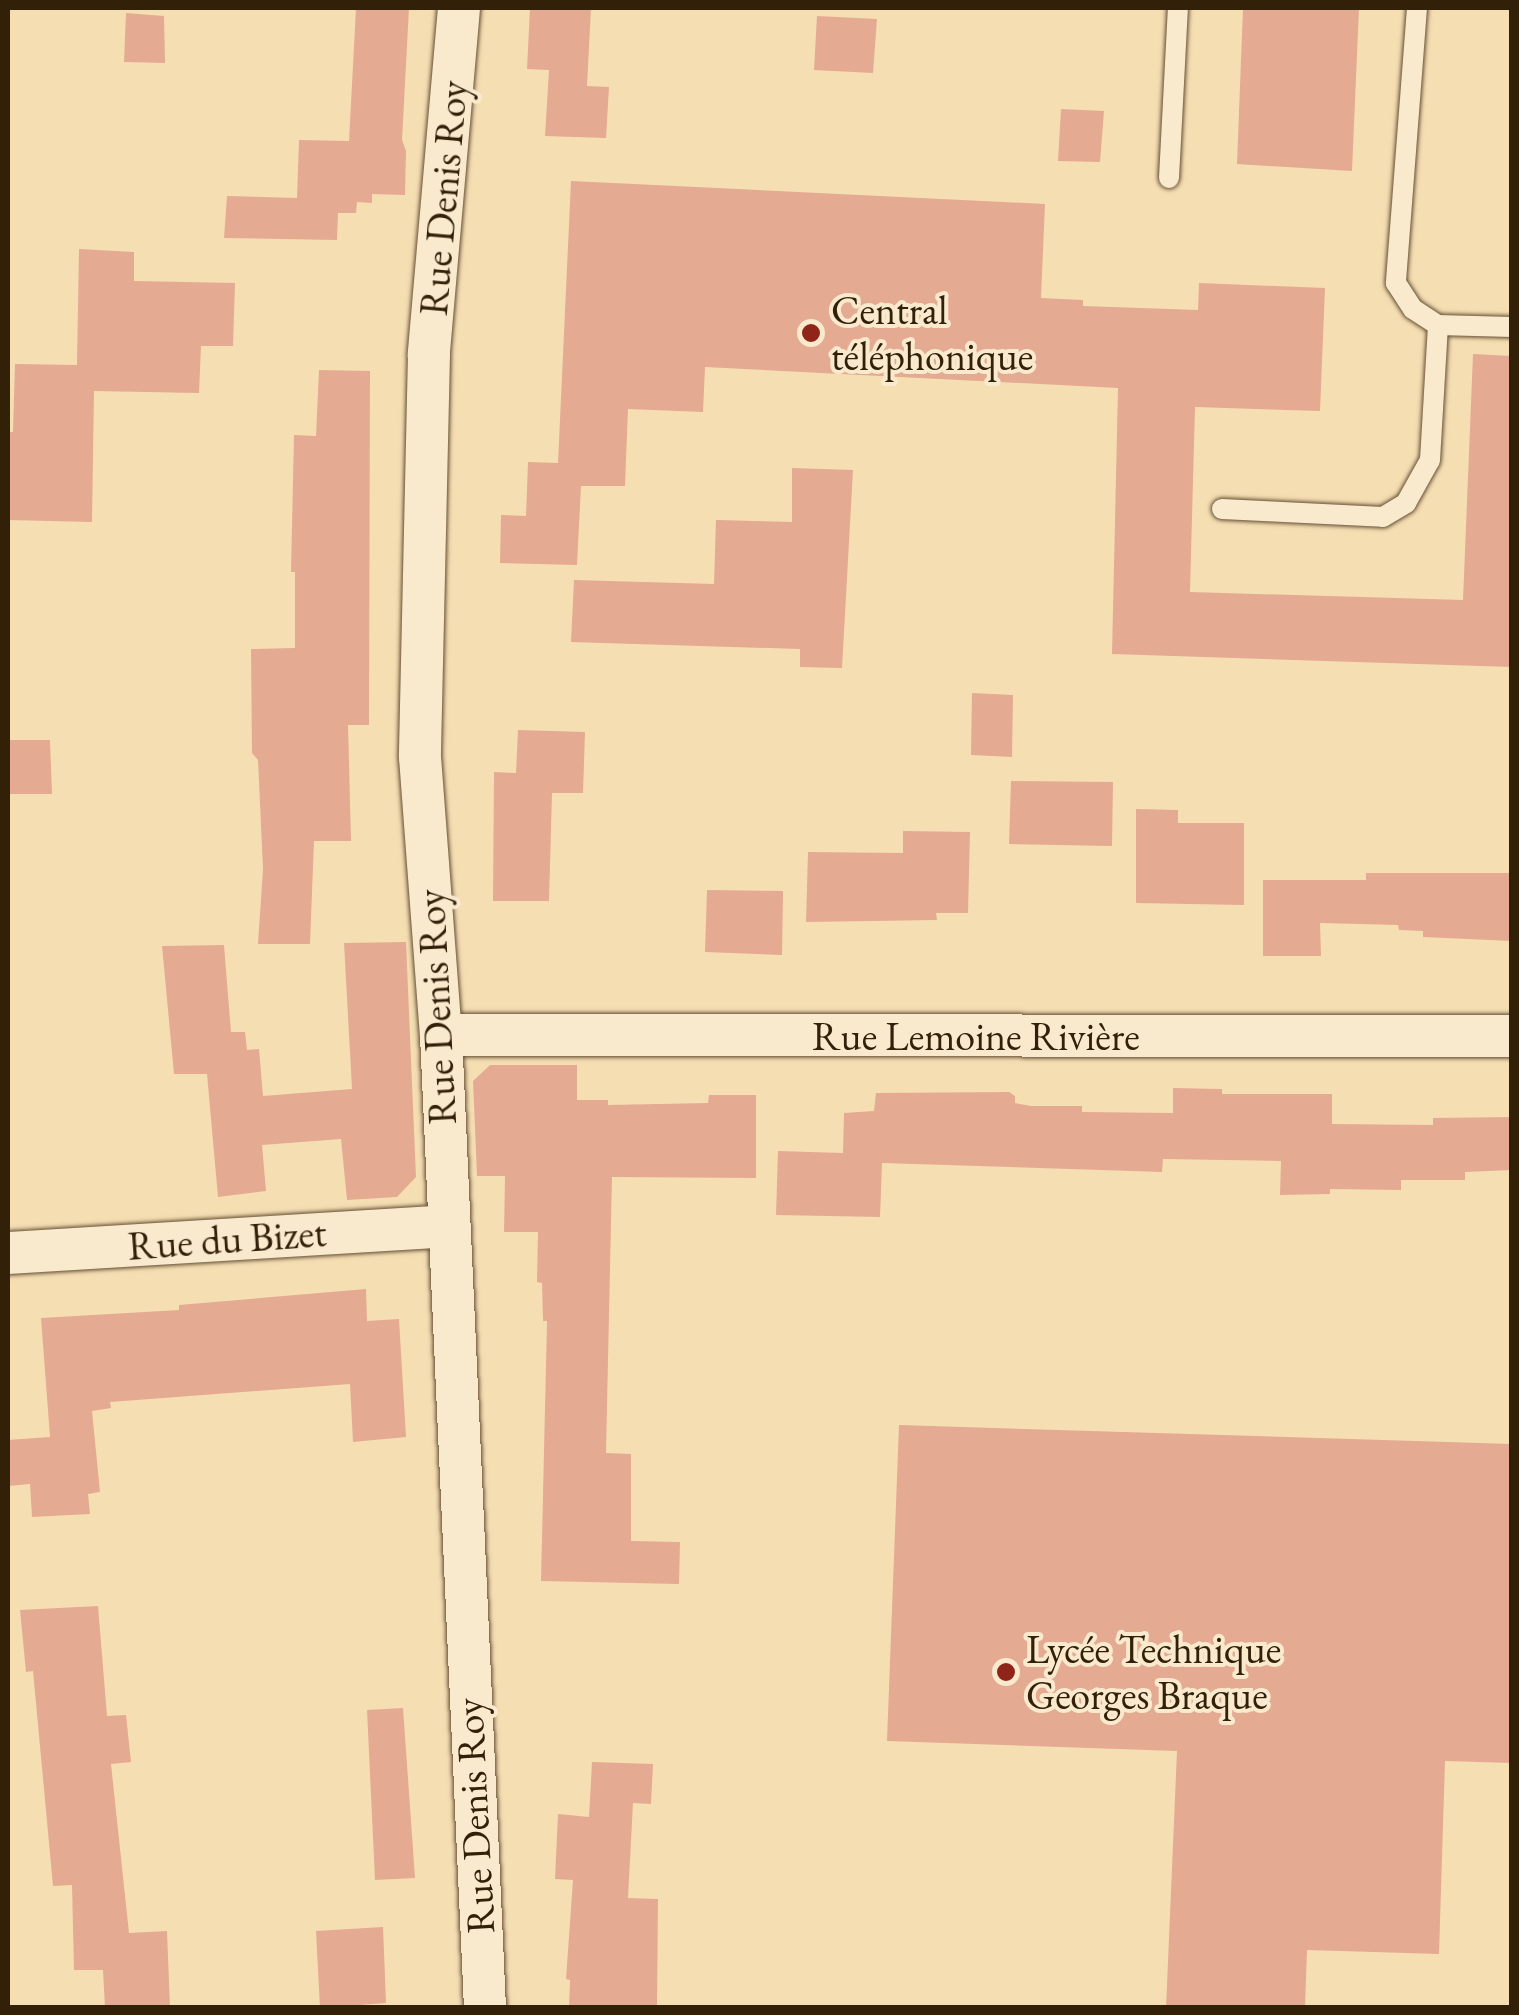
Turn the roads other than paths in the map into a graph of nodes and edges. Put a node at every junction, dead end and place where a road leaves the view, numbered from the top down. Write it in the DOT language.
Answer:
graph roads {
  1 [pos="459,8"];
  2 [pos="1178,8"];
  3 [pos="1417,8"];
  4 [pos="1168,178"];
  5 [pos="1438,324"];
  6 [pos="1512,327"];
  7 [pos="1222,509"];
  8 [pos="441,1036"];
  9 [pos="1512,1036"];
  10 [pos="446,1226"];
  11 [pos="8,1253"];
  12 [pos="485,2008"];
  1 -- 8 [label="street, Rue Denis Roy"];
  2 -- 4 [label="lane"];
  3 -- 5 [label="lane"];
  5 -- 6 [label="lane"];
  5 -- 7 [label="lane"];
  8 -- 9 [label="street, Rue Lemoine Rivière"];
  8 -- 10 [label="street, Rue Denis Roy"];
  10 -- 11 [label="street, Rue du Bizet"];
  10 -- 12 [label="street, Rue Denis Roy"];
}
